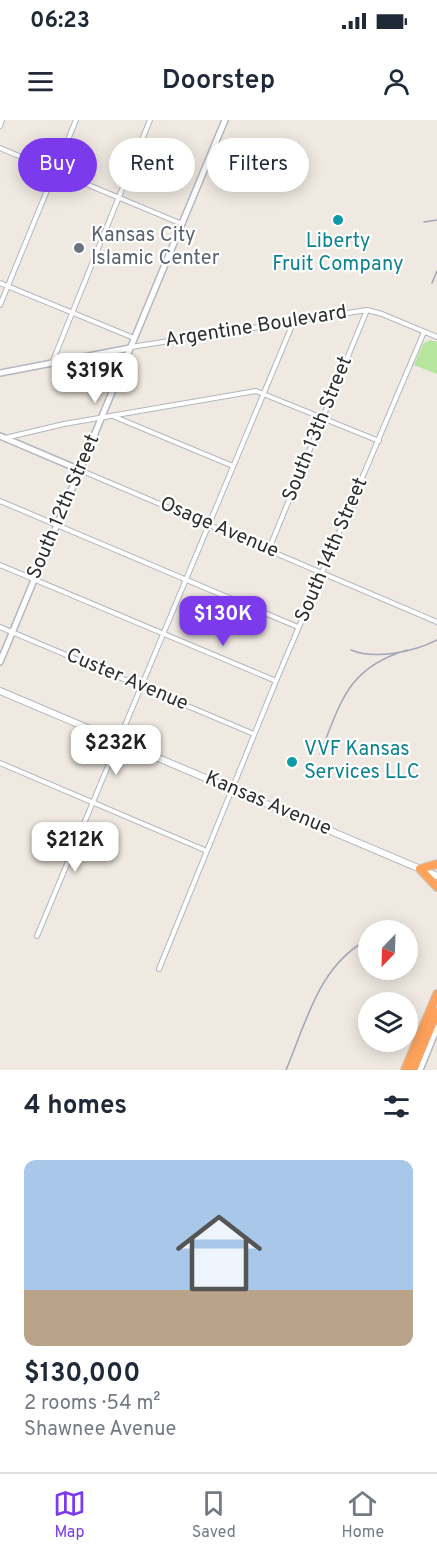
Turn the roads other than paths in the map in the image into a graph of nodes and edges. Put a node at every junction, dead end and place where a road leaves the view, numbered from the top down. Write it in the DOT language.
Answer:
graph roads {
  1 [pos="2,120"];
  2 [pos="76,120"];
  3 [pos="150,120"];
  4 [pos="225,120"];
  5 [pos="0,126"];
  6 [pos="69,138"];
  7 [pos="0,148"];
  8 [pos="18,156"];
  9 [pos="97,189"];
  10 [pos="46,192"];
  11 [pos="118,198"];
  12 [pos="182,224"];
  13 [pos="0,283"];
  14 [pos="8,286"];
  15 [pos="0,305"];
  16 [pos="367,309"];
  17 [pos="72,313"];
  18 [pos="291,321"];
  19 [pos="424,332"];
  20 [pos="134,338"];
  21 [pos="437,338"];
  22 [pos="130,348"];
  23 [pos="51,363"];
  24 [pos="0,373"];
  25 [pos="263,393"];
  26 [pos="114,416"];
  27 [pos="102,418"];
  28 [pos="322,418"];
  29 [pos="2,437"];
  30 [pos="379,441"];
  31 [pos="233,466"];
  32 [pos="80,470"];
  33 [pos="0,501"];
  34 [pos="209,524"];
  35 [pos="57,525"];
  36 [pos="269,549"];
  37 [pos="0,565"];
  38 [pos="322,573"];
  39 [pos="34,580"];
  40 [pos="185,580"];
  41 [pos="437,622"];
  42 [pos="0,627"];
  43 [pos="298,627"];
  44 [pos="12,632"];
  45 [pos="163,633"];
  46 [pos="0,662"];
  47 [pos="276,681"];
  48 [pos="141,687"];
  49 [pos="0,691"];
  50 [pos="254,734"];
  51 [pos="118,741"];
  52 [pos="0,763"];
  53 [pos="231,789"];
  54 [pos="93,802"];
  55 [pos="207,850"];
  56 [pos="437,864"];
  57 [pos="420,868"];
  58 [pos="437,876"];
  59 [pos="437,887"];
  60 [pos="37,936"];
  61 [pos="159,969"];
  62 [pos="437,996"];
  63 [pos="437,1012"];
  64 [pos="437,1028"];
  65 [pos="405,1070"];
  66 [pos="413,1070"];
  67 [pos="420,1070"];
  1 -- 5 [label="street"];
  2 -- 6 [label="street"];
  3 -- 11 [label="street"];
  4 -- 12 [label="street, South 12th Street"];
  7 -- 8 [label="street"];
  9 -- 11 [label="street"];
  10 -- 14 [label="street"];
  11 -- 12 [label="street"];
  11 -- 17 [label="street"];
  12 -- 20 [label="street, South 12th Street"];
  13 -- 14 [label="street"];
  14 -- 15 [label="street"];
  14 -- 17 [label="street"];
  16 -- 18 [label="street, Argentine Boulevard"];
  16 -- 19 [label="street, Argentine Boulevard"];
  16 -- 28 [label="street, South 13th Street"];
  17 -- 20 [label="street"];
  17 -- 23 [label="street"];
  18 -- 22 [label="street, Argentine Boulevard"];
  18 -- 25 [label="street"];
  19 -- 21 [label="street, Argentine Boulevard"];
  19 -- 30 [label="street, South 14th Street"];
  20 -- 22 [label="street, South 12th Street"];
  22 -- 23 [label="street, Argentine Boulevard"];
  22 -- 27 [label="street, South 12th Street"];
  23 -- 24 [label="street, Argentine Boulevard"];
  25 -- 26 [label="street"];
  25 -- 28 [label="street"];
  25 -- 31 [label="street"];
  26 -- 27 [label="street"];
  26 -- 31 [label="street"];
  27 -- 29 [label="street"];
  27 -- 32 [label="street, South 12th Street"];
  28 -- 30 [label="street"];
  28 -- 36 [label="street, South 13th Street"];
  29 -- 32 [label="street, Osage Avenue"];
  30 -- 38 [label="street, South 14th Street"];
  31 -- 34 [label="street"];
  32 -- 34 [label="street, Osage Avenue"];
  32 -- 35 [label="street, South 12th Street"];
  33 -- 35 [label="street"];
  34 -- 36 [label="street, Osage Avenue"];
  34 -- 40 [label="street"];
  35 -- 39 [label="street, South 12th Street"];
  35 -- 40 [label="street"];
  36 -- 38 [label="street, Osage Avenue"];
  37 -- 39 [label="street"];
  38 -- 41 [label="street, Osage Avenue"];
  38 -- 43 [label="street, South 14th Street"];
  39 -- 44 [label="street, South 12th Street"];
  39 -- 45 [label="street"];
  40 -- 43 [label="street"];
  40 -- 45 [label="street"];
  42 -- 44 [label="street, Custer Avenue"];
  43 -- 47 [label="street, South 14th Street"];
  44 -- 46 [label="street, South 12th Street"];
  44 -- 48 [label="street, Custer Avenue"];
  45 -- 47 [label="street"];
  45 -- 48 [label="street"];
  47 -- 50 [label="street, South 14th Street"];
  48 -- 50 [label="street, Custer Avenue"];
  48 -- 51 [label="street"];
  49 -- 51 [label="main road, Kansas Avenue"];
  50 -- 53 [label="street, South 14th Street"];
  51 -- 53 [label="main road, Kansas Avenue"];
  51 -- 54 [label="street"];
  52 -- 54 [label="street"];
  53 -- 55 [label="street, South 14th Street"];
  53 -- 57 [label="main road, Kansas Avenue"];
  54 -- 55 [label="street"];
  54 -- 60 [label="street"];
  55 -- 61 [label="street, South 14th Street"];
  56 -- 57 [label="highway"];
  57 -- 58 [label="main road, Kansas Avenue"];
  57 -- 59 [label="highway"];
  62 -- 65 [label="highway"];
  63 -- 66 [label="highway"];
  64 -- 67 [label="street"];
}
